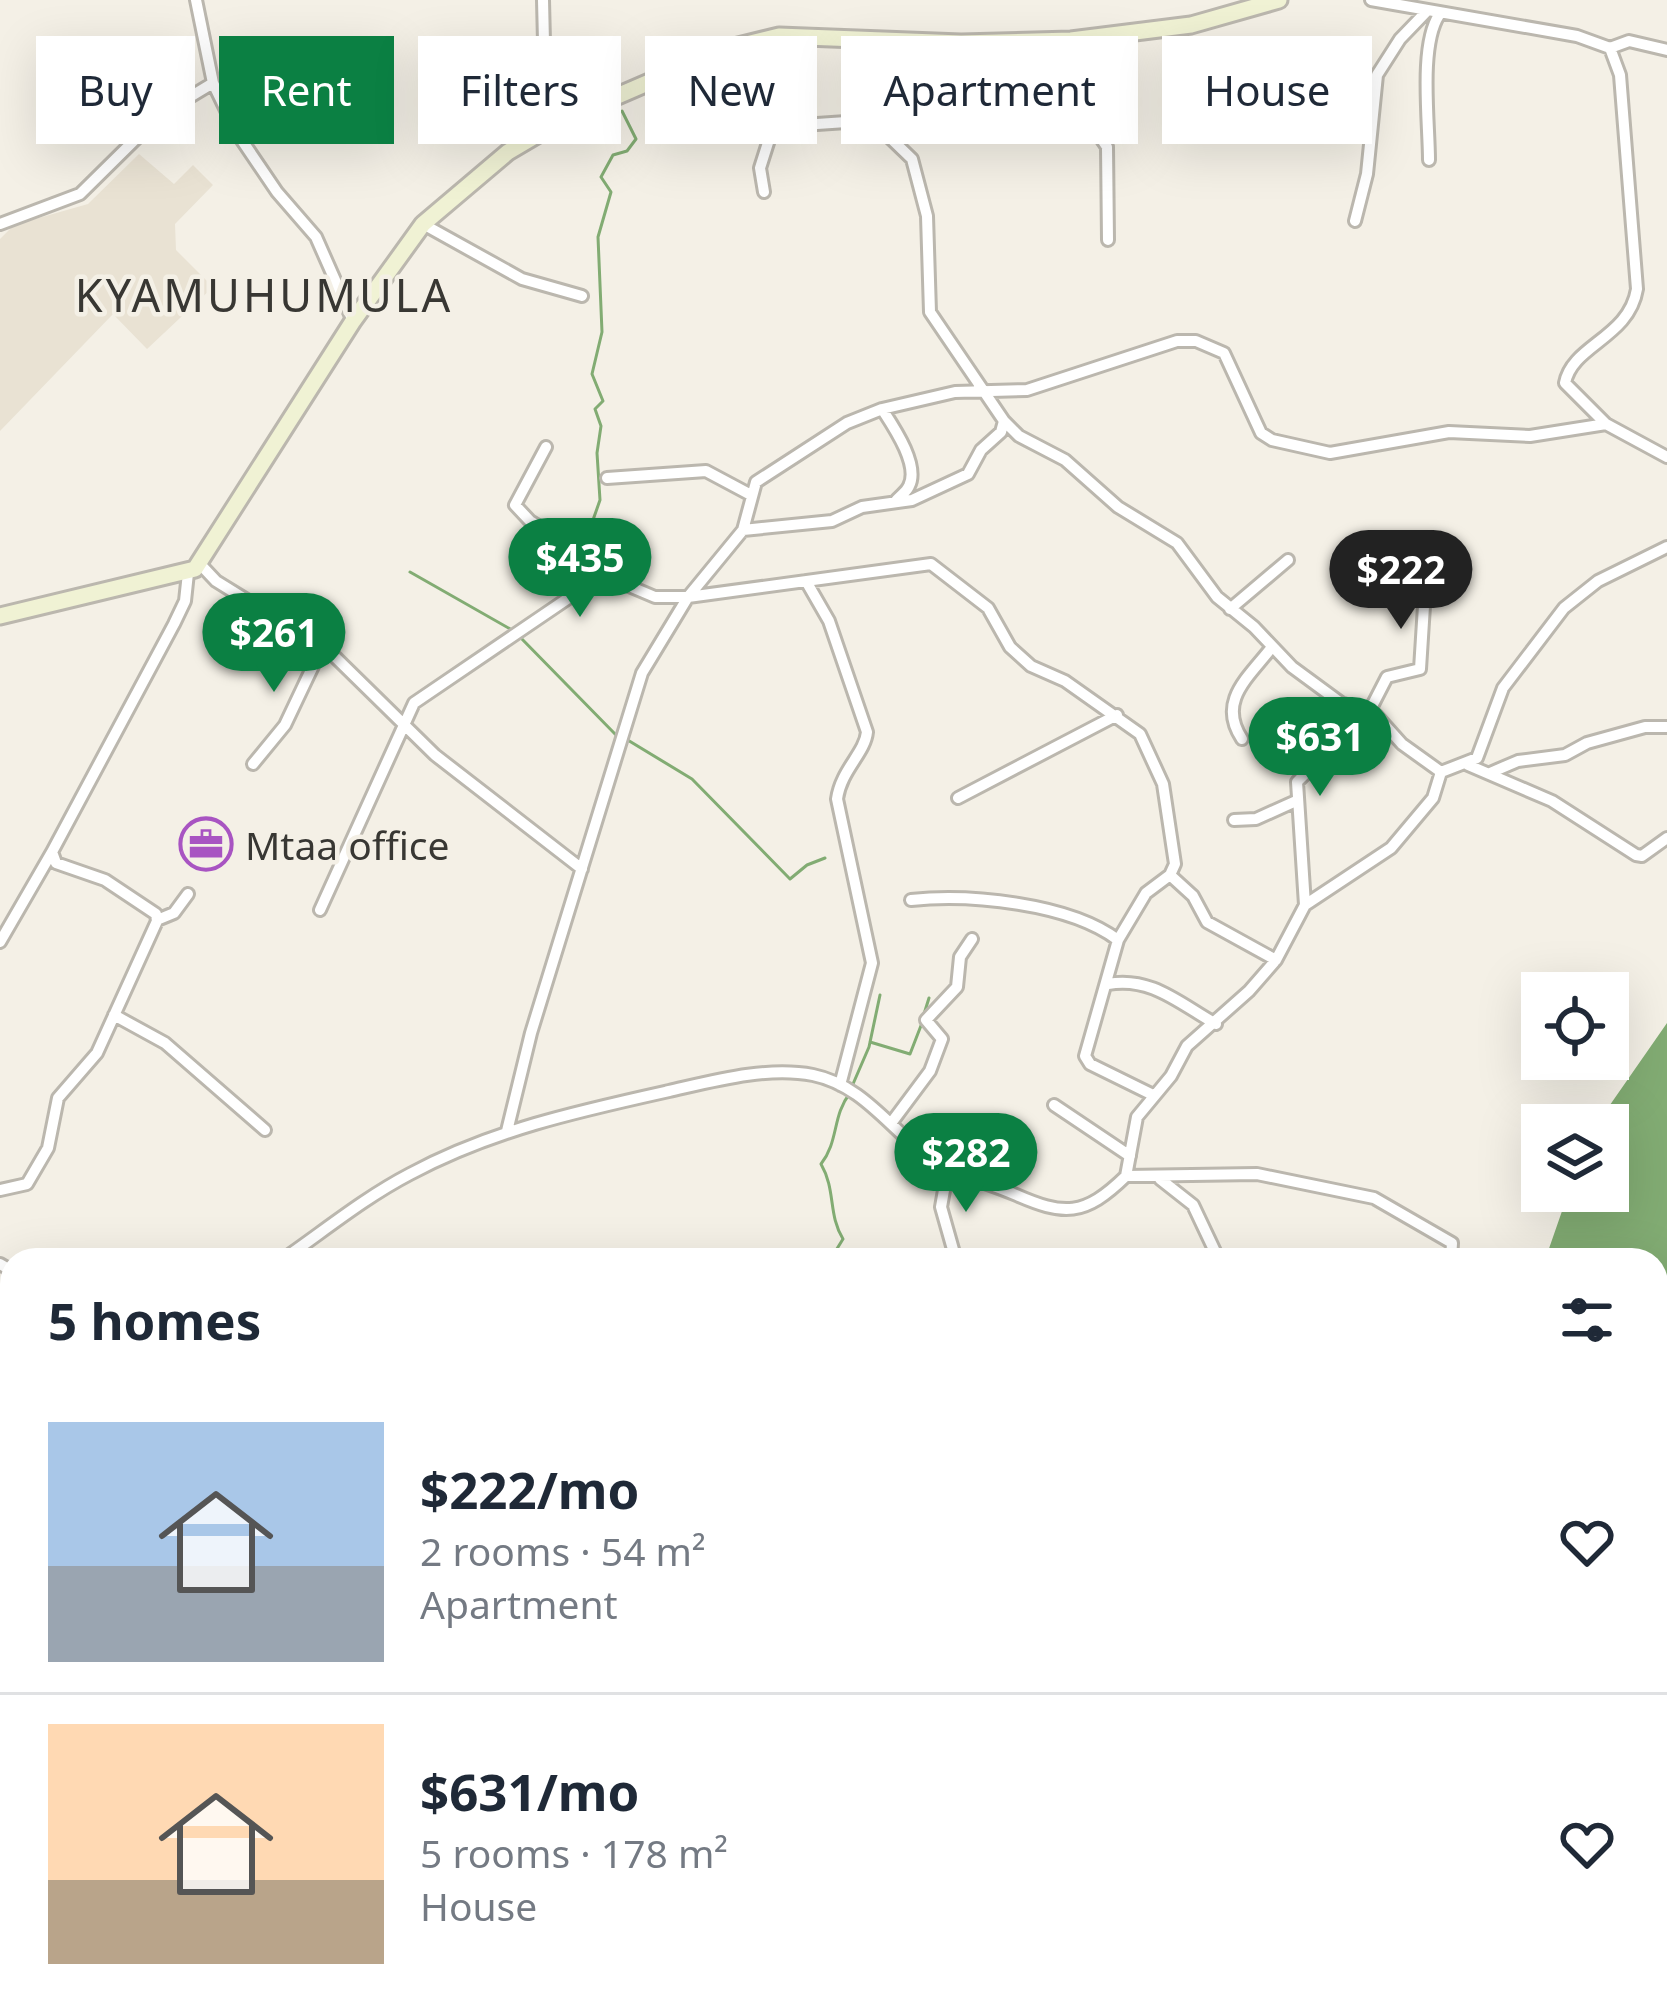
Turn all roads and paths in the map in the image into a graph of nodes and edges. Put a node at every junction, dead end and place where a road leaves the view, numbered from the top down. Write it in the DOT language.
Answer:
graph roads {
  1 [pos="196,0"];
  2 [pos="543,0"];
  3 [pos="1279,0"];
  4 [pos="1371,0"];
  5 [pos="1241,6"];
  6 [pos="1432,13"];
  7 [pos="544,36"];
  8 [pos="783,36"];
  9 [pos="1112,36"];
  10 [pos="841,37"];
  11 [pos="1610,48"];
  12 [pos="1667,50"];
  13 [pos="213,83"];
  14 [pos="817,124"];
  15 [pos="522,144"];
  16 [pos="767,144"];
  17 [pos="1105,144"];
  18 [pos="1429,160"];
  19 [pos="764,192"];
  20 [pos="1355,221"];
  21 [pos="0,224"];
  22 [pos="423,224"];
  23 [pos="1108,240"];
  24 [pos="582,296"];
  25 [pos="353,320"];
  26 [pos="986,390"];
  27 [pos="882,409"];
  28 [pos="1004,421"];
  29 [pos="1606,424"];
  30 [pos="546,447"];
  31 [pos="1667,458"];
  32 [pos="607,478"];
  33 [pos="751,495"];
  34 [pos="896,502"];
  35 [pos="743,530"];
  36 [pos="1434,544"];
  37 [pos="1667,547"];
  38 [pos="1288,560"];
  39 [pos="194,568"];
  40 [pos="610,578"];
  41 [pos="806,581"];
  42 [pos="688,597"];
  43 [pos="1230,609"];
  44 [pos="0,616"];
  45 [pos="322,647"];
  46 [pos="1272,647"];
  47 [pos="1365,711"];
  48 [pos="1118,715"];
  49 [pos="401,724"];
  50 [pos="1667,728"];
  51 [pos="1242,740"];
  52 [pos="253,764"];
  53 [pos="1467,765"];
  54 [pos="1441,772"];
  55 [pos="1490,773"];
  56 [pos="958,798"];
  57 [pos="1296,800"];
  58 [pos="1234,820"];
  59 [pos="1667,838"];
  60 [pos="52,853"];
  61 [pos="582,868"];
  62 [pos="1170,875"];
  63 [pos="188,894"];
  64 [pos="911,900"];
  65 [pos="1305,905"];
  66 [pos="320,910"];
  67 [pos="157,920"];
  68 [pos="972,939"];
  69 [pos="1118,940"];
  70 [pos="0,942"];
  71 [pos="1276,960"];
  72 [pos="1108,984"];
  73 [pos="114,1015"];
  74 [pos="1216,1024"];
  75 [pos="840,1085"];
  76 [pos="1154,1095"];
  77 [pos="1054,1106"];
  78 [pos="892,1122"];
  79 [pos="265,1130"];
  80 [pos="507,1131"];
  81 [pos="1130,1156"];
  82 [pos="948,1168"];
  83 [pos="1126,1176"];
  84 [pos="1158,1177"];
  85 [pos="0,1190"];
  86 [pos="300,1248"];
  87 [pos="953,1248"];
  88 [pos="1214,1248"];
  89 [pos="1452,1248"];
  1 -- 13 [label="street"];
  2 -- 7 [label="street"];
  3 -- 5 [label="street"];
  4 -- 6 [label="street"];
  5 -- 9 [label="street"];
  6 -- 11 [label="street"];
  6 -- 18 [label="street"];
  6 -- 20 [label="street"];
  8 -- 10 [label="street"];
  11 -- 12 [label="street"];
  11 -- 29 [label="street"];
  13 -- 21 [label="street"];
  13 -- 25 [label="street"];
  14 -- 26 [label="street"];
  15 -- 22 [label="street"];
  16 -- 19 [label="street"];
  17 -- 23 [label="street"];
  22 -- 24 [label="street"];
  22 -- 25 [label="street"];
  25 -- 39 [label="street"];
  26 -- 27 [label="street"];
  26 -- 28 [label="street"];
  26 -- 29 [label="street"];
  27 -- 33 [label="street"];
  27 -- 34 [label="street"];
  28 -- 34 [label="street"];
  28 -- 43 [label="street"];
  29 -- 31 [label="street"];
  30 -- 49 [label="street"];
  32 -- 33 [label="street"];
  33 -- 35 [label="street"];
  34 -- 35 [label="street"];
  35 -- 42 [label="street"];
  36 -- 47 [label="street"];
  37 -- 53 [label="street"];
  38 -- 43 [label="street"];
  39 -- 44 [label="street"];
  39 -- 45 [label="street"];
  39 -- 60 [label="street"];
  40 -- 42 [label="street"];
  41 -- 42 [label="street"];
  41 -- 48 [label="street"];
  41 -- 75 [label="street"];
  42 -- 61 [label="street"];
  43 -- 46 [label="street"];
  45 -- 49 [label="street"];
  45 -- 52 [label="street"];
  46 -- 47 [label="street"];
  46 -- 51 [label="street"];
  47 -- 54 [label="street"];
  47 -- 57 [label="street"];
  48 -- 56 [label="street"];
  48 -- 62 [label="street"];
  49 -- 61 [label="street"];
  49 -- 66 [label="street"];
  50 -- 55 [label="street"];
  53 -- 54 [label="street"];
  53 -- 55 [label="street"];
  54 -- 65 [label="street"];
  55 -- 59 [label="street"];
  57 -- 58 [label="street"];
  57 -- 65 [label="street"];
  60 -- 67 [label="street"];
  60 -- 70 [label="street"];
  61 -- 80 [label="street"];
  62 -- 69 [label="street"];
  62 -- 71 [label="street"];
  63 -- 67 [label="street"];
  64 -- 69 [label="street"];
  65 -- 71 [label="street"];
  67 -- 73 [label="street"];
  68 -- 78 [label="street"];
  69 -- 72 [label="street"];
  71 -- 74 [label="street"];
  72 -- 74 [label="street"];
  72 -- 76 [label="street"];
  73 -- 79 [label="street"];
  73 -- 85 [label="street"];
  74 -- 76 [label="street"];
  75 -- 78 [label="street"];
  75 -- 80 [label="street"];
  76 -- 81 [label="street"];
  77 -- 81 [label="street"];
  78 -- 82 [label="street"];
  80 -- 86 [label="street"];
  81 -- 83 [label="street"];
  82 -- 83 [label="street"];
  82 -- 87 [label="street"];
  83 -- 84 [label="street"];
  84 -- 88 [label="street"];
  84 -- 89 [label="street"];
}
